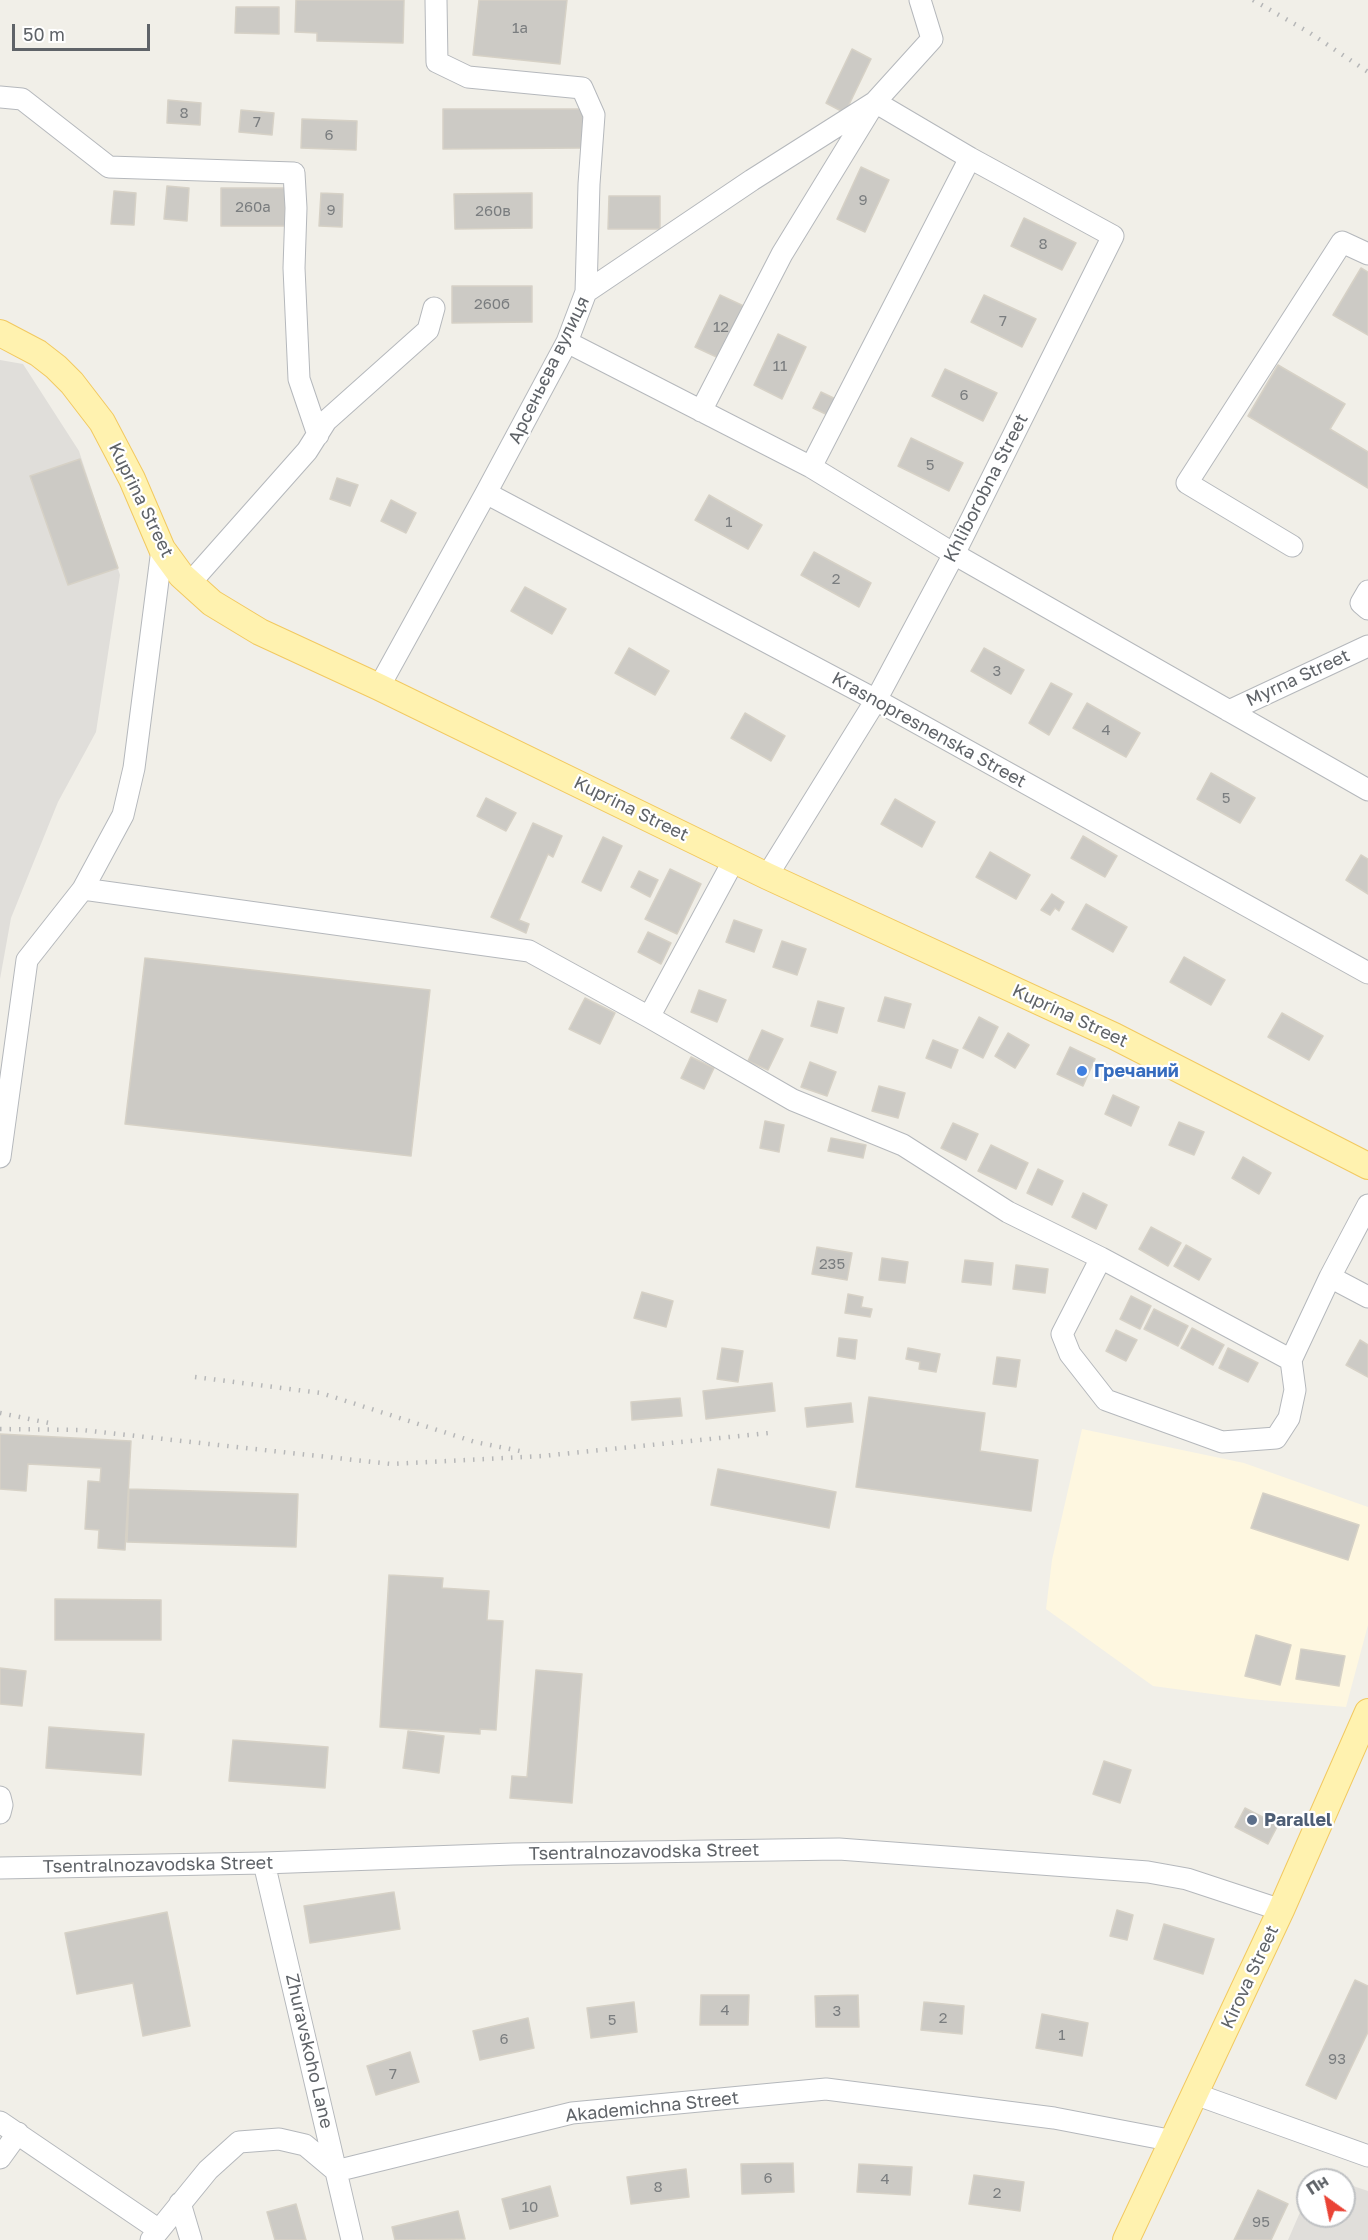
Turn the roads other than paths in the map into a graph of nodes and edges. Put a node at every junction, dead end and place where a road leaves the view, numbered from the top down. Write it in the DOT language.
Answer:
graph roads {
  1 [pos="436,0"];
  2 [pos="920,0"];
  3 [pos="0,97"];
  4 [pos="875,102"];
  5 [pos="970,158"];
  6 [pos="1368,254"];
  7 [pos="586,292"];
  8 [pos="434,308"];
  9 [pos="0,333"];
  10 [pos="567,342"];
  11 [pos="701,411"];
  12 [pos="318,435"];
  13 [pos="812,467"];
  14 [pos="486,493"];
  15 [pos="1292,546"];
  16 [pos="162,549"];
  17 [pos="954,554"];
  18 [pos="190,583"];
  19 [pos="1368,591"];
  20 [pos="1368,609"];
  21 [pos="1368,646"];
  22 [pos="379,687"];
  23 [pos="876,700"];
  24 [pos="1229,711"];
  25 [pos="1368,790"];
  26 [pos="734,860"];
  27 [pos="767,876"];
  28 [pos="82,889"];
  29 [pos="1368,973"];
  30 [pos="649,1017"];
  31 [pos="0,1157"];
  32 [pos="1368,1166"];
  33 [pos="1368,1205"];
  34 [pos="1101,1258"];
  35 [pos="1330,1277"];
  36 [pos="1368,1298"];
  37 [pos="1291,1360"];
  38 [pos="1368,1712"];
  39 [pos="0,1797"];
  40 [pos="0,1813"];
  41 [pos="264,1863"];
  42 [pos="0,1868"];
  43 [pos="1281,1910"];
  44 [pos="1195,2094"];
  45 [pos="9,2128"];
  46 [pos="1174,2140"];
  47 [pos="1368,2156"];
  48 [pos="0,2158"];
  49 [pos="336,2171"];
  50 [pos="180,2204"];
  51 [pos="155,2235"];
  52 [pos="191,2240"];
  53 [pos="352,2240"];
  54 [pos="1126,2240"];
  1 -- 7 [label="street"];
  2 -- 4 [label="street"];
  3 -- 12 [label="street"];
  4 -- 5 [label="street, Khliborobna Street"];
  4 -- 7 [label="street, Арсеньєва вулиця"];
  4 -- 11 [label="street"];
  5 -- 13 [label="street"];
  5 -- 17 [label="street, Khliborobna Street"];
  6 -- 15 [label="street"];
  7 -- 10 [label="street, Арсеньєва вулиця"];
  8 -- 12 [label="street"];
  9 -- 16 [label="main road, Kuprina Street"];
  10 -- 11 [label="street"];
  10 -- 14 [label="street, Арсеньєва вулиця"];
  11 -- 13 [label="street"];
  12 -- 18 [label="street"];
  13 -- 17 [label="street"];
  14 -- 22 [label="street, Арсеньєва вулиця"];
  14 -- 23 [label="street, Krasnopresnenska Street"];
  16 -- 18 [label="main road, Kuprina Street"];
  16 -- 28 [label="street"];
  17 -- 23 [label="street, Khliborobna Street"];
  17 -- 24 [label="street"];
  18 -- 22 [label="main road, Kuprina Street"];
  19 -- 20 [label="street"];
  21 -- 24 [label="street, Myrna Street"];
  22 -- 26 [label="main road, Kuprina Street"];
  23 -- 27 [label="street, Khliborobna Street"];
  23 -- 29 [label="street, Krasnopresnenska Street"];
  24 -- 25 [label="street"];
  26 -- 27 [label="main road, Kuprina Street"];
  26 -- 30 [label="street"];
  27 -- 32 [label="main road, Kuprina Street"];
  28 -- 30 [label="street"];
  28 -- 31 [label="street"];
  30 -- 34 [label="street"];
  33 -- 35 [label="street"];
  34 -- 37 [label="street"];
  34 -- 37 [label="street"];
  35 -- 36 [label="street"];
  35 -- 37 [label="street"];
  38 -- 43 [label="main road, Kirova Street"];
  39 -- 40 [label="street"];
  41 -- 42 [label="street, Tsentralnozavodska Street"];
  41 -- 43 [label="street, Tsentralnozavodska Street"];
  41 -- 49 [label="street, Zhuravskoho Lane"];
  43 -- 44 [label="main road, Kirova Street"];
  44 -- 46 [label="main road, Kirova Street"];
  44 -- 47 [label="street"];
  45 -- 48 [label="street"];
  45 -- 51 [label="street"];
  46 -- 49 [label="street, Akademichna Street"];
  46 -- 54 [label="main road, Kirova Street"];
  49 -- 50 [label="street"];
  49 -- 53 [label="street, Zhuravskoho Lane"];
  50 -- 51 [label="street"];
  50 -- 52 [label="street"];
}
